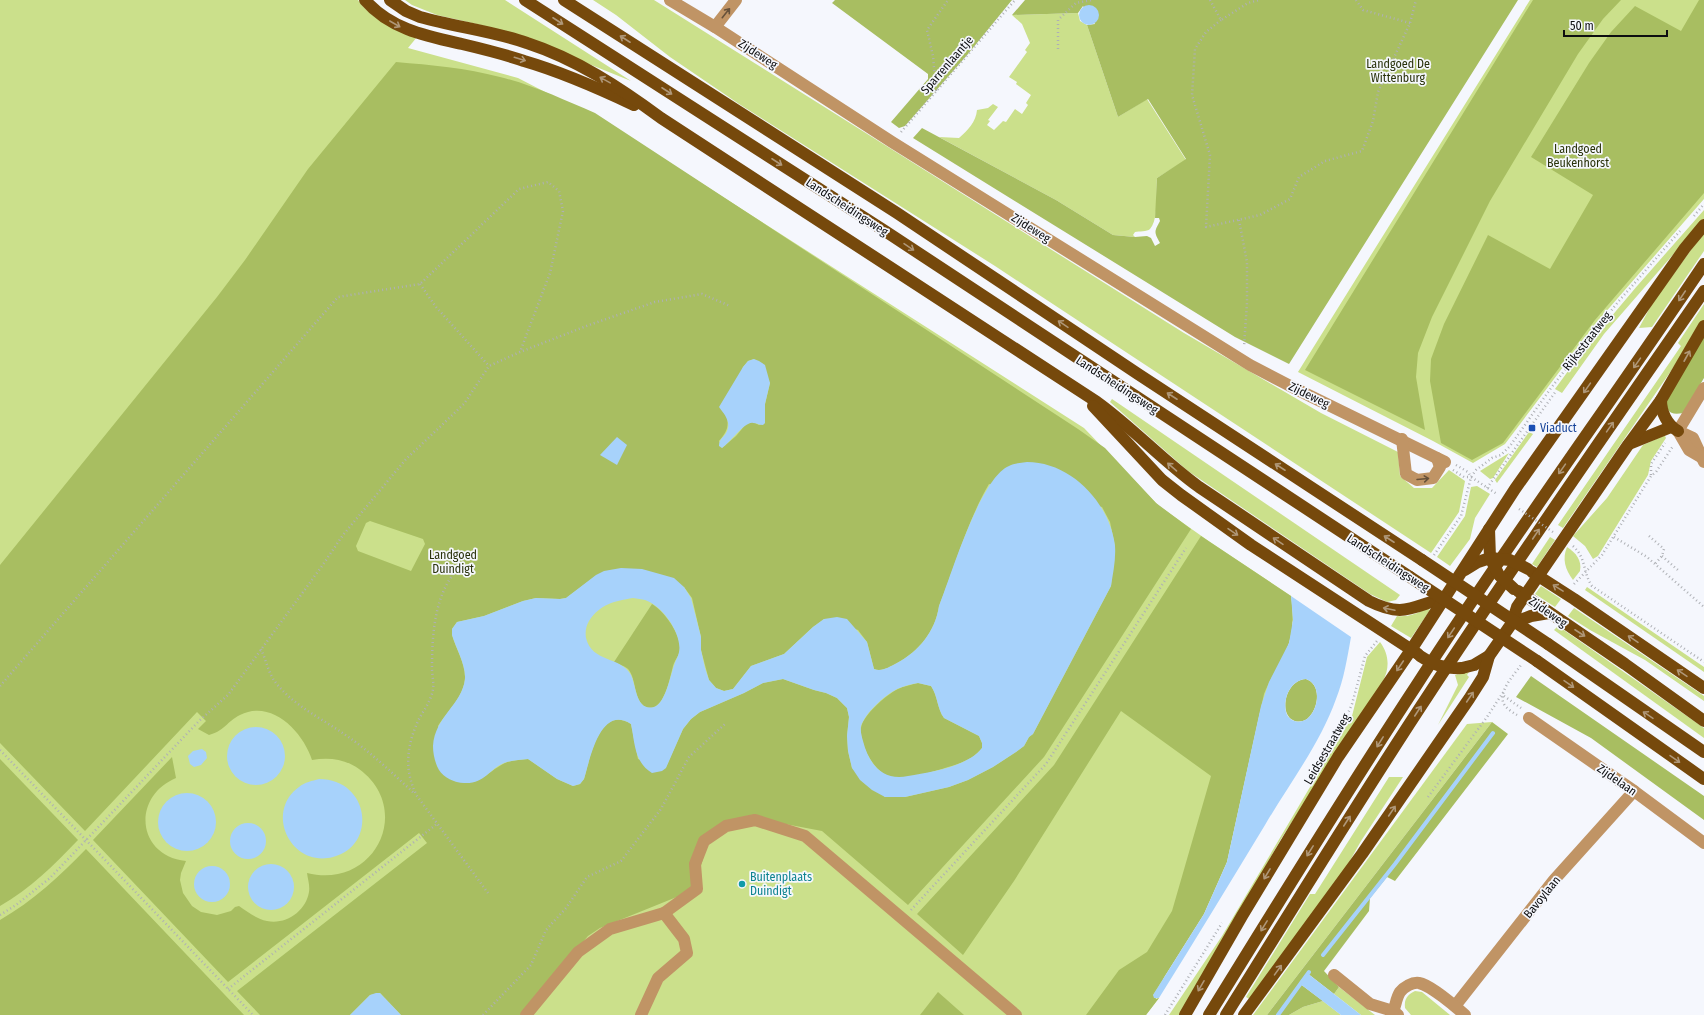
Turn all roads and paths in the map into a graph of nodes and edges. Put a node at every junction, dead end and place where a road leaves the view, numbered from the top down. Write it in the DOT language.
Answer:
graph roads {
  1 [pos="364,0"];
  2 [pos="390,0"];
  3 [pos="525,0"];
  4 [pos="564,0"];
  5 [pos="670,0"];
  6 [pos="736,0"];
  7 [pos="948,0"];
  8 [pos="1015,0"];
  9 [pos="1092,0"];
  10 [pos="1210,0"];
  11 [pos="1259,0"];
  12 [pos="1356,0"];
  13 [pos="1416,0"];
  14 [pos="1221,20"];
  15 [pos="1410,23"];
  16 [pos="715,27"];
  17 [pos="1058,49"];
  18 [pos="936,92"];
  19 [pos="660,118"];
  20 [pos="892,142"];
  21 [pos="1704,204"];
  22 [pos="1693,217"];
  23 [pos="1239,220"];
  24 [pos="1704,225"];
  25 [pos="1683,228"];
  26 [pos="1704,264"];
  27 [pos="420,284"];
  28 [pos="1704,291"];
  29 [pos="730,306"];
  30 [pos="1704,326"];
  31 [pos="520,352"];
  32 [pos="1244,360"];
  33 [pos="489,366"];
  34 [pos="1063,380"];
  35 [pos="1704,388"];
  36 [pos="1556,391"];
  37 [pos="1661,400"];
  38 [pos="1674,429"];
  39 [pos="1402,440"];
  40 [pos="1628,445"];
  41 [pos="1441,460"];
  42 [pos="1702,460"];
  43 [pos="1651,476"];
  44 [pos="1471,477"];
  45 [pos="1487,488"];
  46 [pos="1507,501"];
  47 [pos="1489,529"];
  48 [pos="1553,532"];
  49 [pos="1649,536"];
  50 [pos="1614,537"];
  51 [pos="1186,548"];
  52 [pos="1488,556"];
  53 [pos="1662,556"];
  54 [pos="1427,559"];
  55 [pos="464,562"];
  56 [pos="1655,564"];
  57 [pos="1679,571"];
  58 [pos="1533,573"];
  59 [pos="1459,575"];
  60 [pos="1525,596"];
  61 [pos="1444,598"];
  62 [pos="1704,607"];
  63 [pos="1549,613"];
  64 [pos="1512,623"];
  65 [pos="1383,631"];
  66 [pos="262,649"];
  67 [pos="1416,653"];
  68 [pos="1489,656"];
  69 [pos="1704,662"];
  70 [pos="0,686"];
  71 [pos="1704,688"];
  72 [pos="1504,690"];
  73 [pos="1529,718"];
  74 [pos="1704,721"];
  75 [pos="725,724"];
  76 [pos="1334,738"];
  77 [pos="0,750"];
  78 [pos="1704,752"];
  79 [pos="1704,779"];
  80 [pos="1634,791"];
  81 [pos="417,796"];
  82 [pos="1428,797"];
  83 [pos="438,823"];
  84 [pos="86,840"];
  85 [pos="1704,843"];
  86 [pos="488,893"];
  87 [pos="664,913"];
  88 [pos="0,915"];
  89 [pos="903,919"];
  90 [pos="1223,921"];
  91 [pos="1334,974"];
  92 [pos="228,989"];
  93 [pos="1455,1006"];
  94 [pos="1394,1014"];
  95 [pos="253,1015"];
  96 [pos="483,1015"];
  97 [pos="526,1015"];
  98 [pos="641,1015"];
  99 [pos="1016,1015"];
  100 [pos="1165,1015"];
  101 [pos="1185,1015"];
  102 [pos="1209,1015"];
  103 [pos="1226,1015"];
  104 [pos="1244,1015"];
  105 [pos="1465,1015"];
  1 -- 19 [label="main road, one-way"];
  19 -- 2 [label="main road, one-way"];
  3 -- 79 [label="main road, Landscheidingsweg, one-way, bridge"];
  54 -- 4 [label="main road, Landscheidingsweg, one-way"];
  5 -- 16 [label="street, Zijdeweg"];
  16 -- 6 [label="street, one-way"];
  7 -- 18 [label="path"];
  8 -- 18 [label="path, Sparrenlaantje"];
  9 -- 17 [label="path"];
  10 -- 14 [label="path"];
  11 -- 14 [label="path"];
  12 -- 15 [label="path"];
  13 -- 15 [label="path"];
  14 -- 23 [label="path"];
  15 -- 23 [label="path"];
  16 -- 20 [label="street, Zijdeweg"];
  18 -- 20 [label="path, Sparrenlaantje"];
  19 -- 34 [label="main road"];
  20 -- 32 [label="street, Zijdeweg"];
  21 -- 22 [label="path"];
  23 -- 32 [label="path"];
  24 -- 46 [label="main road, one-way"];
  25 -- 44 [label="path, Rijksstraatweg"];
  26 -- 102 [label="main road, one-way"];
  27 -- 31 [label="path"];
  27 -- 33 [label="path"];
  27 -- 70 [label="path"];
  103 -- 28 [label="main road, one-way"];
  29 -- 31 [label="path"];
  37 -- 30 [label="main road, one-way"];
  31 -- 33 [label="path"];
  32 -- 39 [label="street, Zijdeweg"];
  33 -- 66 [label="path"];
  61 -- 34 [label="main road, one-way"];
  34 -- 65 [label="main road, one-way"];
  35 -- 38 [label="street"];
  36 -- 45 [label="path"];
  37 -- 38 [label="main road"];
  37 -- 40 [label="main road"];
  38 -- 40 [label="main road"];
  38 -- 42 [label="street"];
  38 -- 43 [label="path"];
  38 -- 43 [label="path"];
  39 -- 41 [label="street, Zijdeweg"];
  39 -- 41 [label="street, one-way"];
  40 -- 58 [label="main road"];
  41 -- 44 [label="path"];
  41 -- 44 [label="path"];
  43 -- 50 [label="path"];
  44 -- 45 [label="path"];
  44 -- 54 [label="path"];
  45 -- 46 [label="path"];
  46 -- 47 [label="main road"];
  46 -- 48 [label="path, bridge"];
  47 -- 52 [label="main road"];
  47 -- 59 [label="main road"];
  49 -- 53 [label="path"];
  50 -- 56 [label="path"];
  50 -- 69 [label="path"];
  51 -- 89 [label="path"];
  52 -- 58 [label="main road, Zijdeweg, bridge"];
  52 -- 59 [label="main road"];
  52 -- 60 [label="main road, Zijdeweg, bridge"];
  53 -- 56 [label="path"];
  53 -- 57 [label="path"];
  78 -- 54 [label="main road, Landscheidingsweg, one-way, bridge"];
  55 -- 81 [label="path"];
  56 -- 62 [label="path"];
  58 -- 60 [label="main road"];
  71 -- 58 [label="main road, Zijdeweg, one-way"];
  59 -- 61 [label="main road"];
  60 -- 63 [label="main road, Zijdeweg"];
  60 -- 64 [label="main road"];
  61 -- 67 [label="main road"];
  63 -- 64 [label="main road"];
  63 -- 74 [label="main road, Zijdeweg, one-way"];
  64 -- 68 [label="main road"];
  65 -- 67 [label="main road"];
  65 -- 76 [label="path, Leidsestraatweg"];
  66 -- 81 [label="path"];
  66 -- 84 [label="path"];
  67 -- 68 [label="main road, bridge"];
  67 -- 101 [label="main road, one-way"];
  104 -- 68 [label="main road, one-way"];
  72 -- 82 [label="path"];
  73 -- 73 [label="path"];
  73 -- 80 [label="street, Zijdelaan"];
  75 -- 96 [label="path"];
  77 -- 84 [label="path"];
  80 -- 85 [label="street, Zijdelaan"];
  80 -- 93 [label="street, Bavoylaan"];
  81 -- 83 [label="path"];
  83 -- 86 [label="path"];
  83 -- 92 [label="path"];
  84 -- 88 [label="path"];
  84 -- 92 [label="path"];
  87 -- 89 [label="street"];
  87 -- 97 [label="street"];
  87 -- 98 [label="street"];
  89 -- 99 [label="street"];
  90 -- 100 [label="path"];
  91 -- 94 [label="street"];
  92 -- 95 [label="path"];
  93 -- 94 [label="street"];
  93 -- 105 [label="street"];
}
